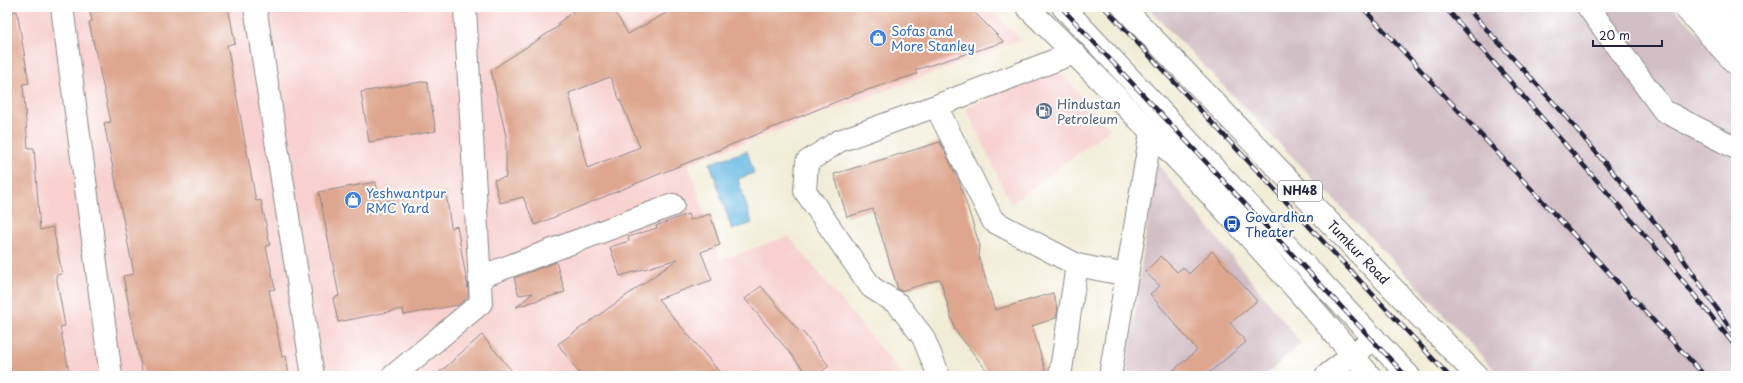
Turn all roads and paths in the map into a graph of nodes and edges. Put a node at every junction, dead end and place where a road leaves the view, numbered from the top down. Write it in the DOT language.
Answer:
graph roads {
  1 [pos="62,7"];
  2 [pos="255,7"];
  3 [pos="465,7"];
  4 [pos="1027,7"];
  5 [pos="1063,7"];
  6 [pos="1123,7"];
  7 [pos="1588,7"];
  8 [pos="1684,7"];
  9 [pos="1709,7"];
  10 [pos="1727,7"];
  11 [pos="1736,17"];
  12 [pos="1736,35"];
  13 [pos="1074,53"];
  14 [pos="1736,64"];
  15 [pos="936,106"];
  16 [pos="1151,132"];
  17 [pos="1736,148"];
  18 [pos="673,205"];
  19 [pos="1077,265"];
  20 [pos="1127,275"];
  21 [pos="480,277"];
  22 [pos="1374,338"];
  23 [pos="1353,355"];
  24 [pos="111,376"];
  25 [pos="313,376"];
  26 [pos="393,376"];
  27 [pos="939,376"];
  28 [pos="1060,376"];
  29 [pos="1110,376"];
  30 [pos="1326,376"];
  31 [pos="1370,376"];
  32 [pos="1409,376"];
  33 [pos="1477,376"];
  1 -- 24 [label="main road"];
  2 -- 25 [label="main road"];
  3 -- 21 [label="main road"];
  4 -- 13 [label="main road"];
  5 -- 22 [label="main road"];
  6 -- 33 [label="main road, Tumkur Road / NH48"];
  7 -- 17 [label="main road"];
  8 -- 14 [label="main road"];
  9 -- 12 [label="main road"];
  10 -- 11 [label="main road"];
  13 -- 15 [label="main road"];
  13 -- 16 [label="main road"];
  15 -- 19 [label="main road"];
  15 -- 27 [label="main road"];
  16 -- 20 [label="main road"];
  16 -- 23 [label="main road"];
  18 -- 21 [label="main road"];
  19 -- 20 [label="main road"];
  19 -- 28 [label="main road"];
  20 -- 29 [label="main road"];
  21 -- 26 [label="main road"];
  22 -- 23 [label="main road"];
  22 -- 32 [label="main road"];
  23 -- 30 [label="main road"];
  23 -- 31 [label="main road"];
}
